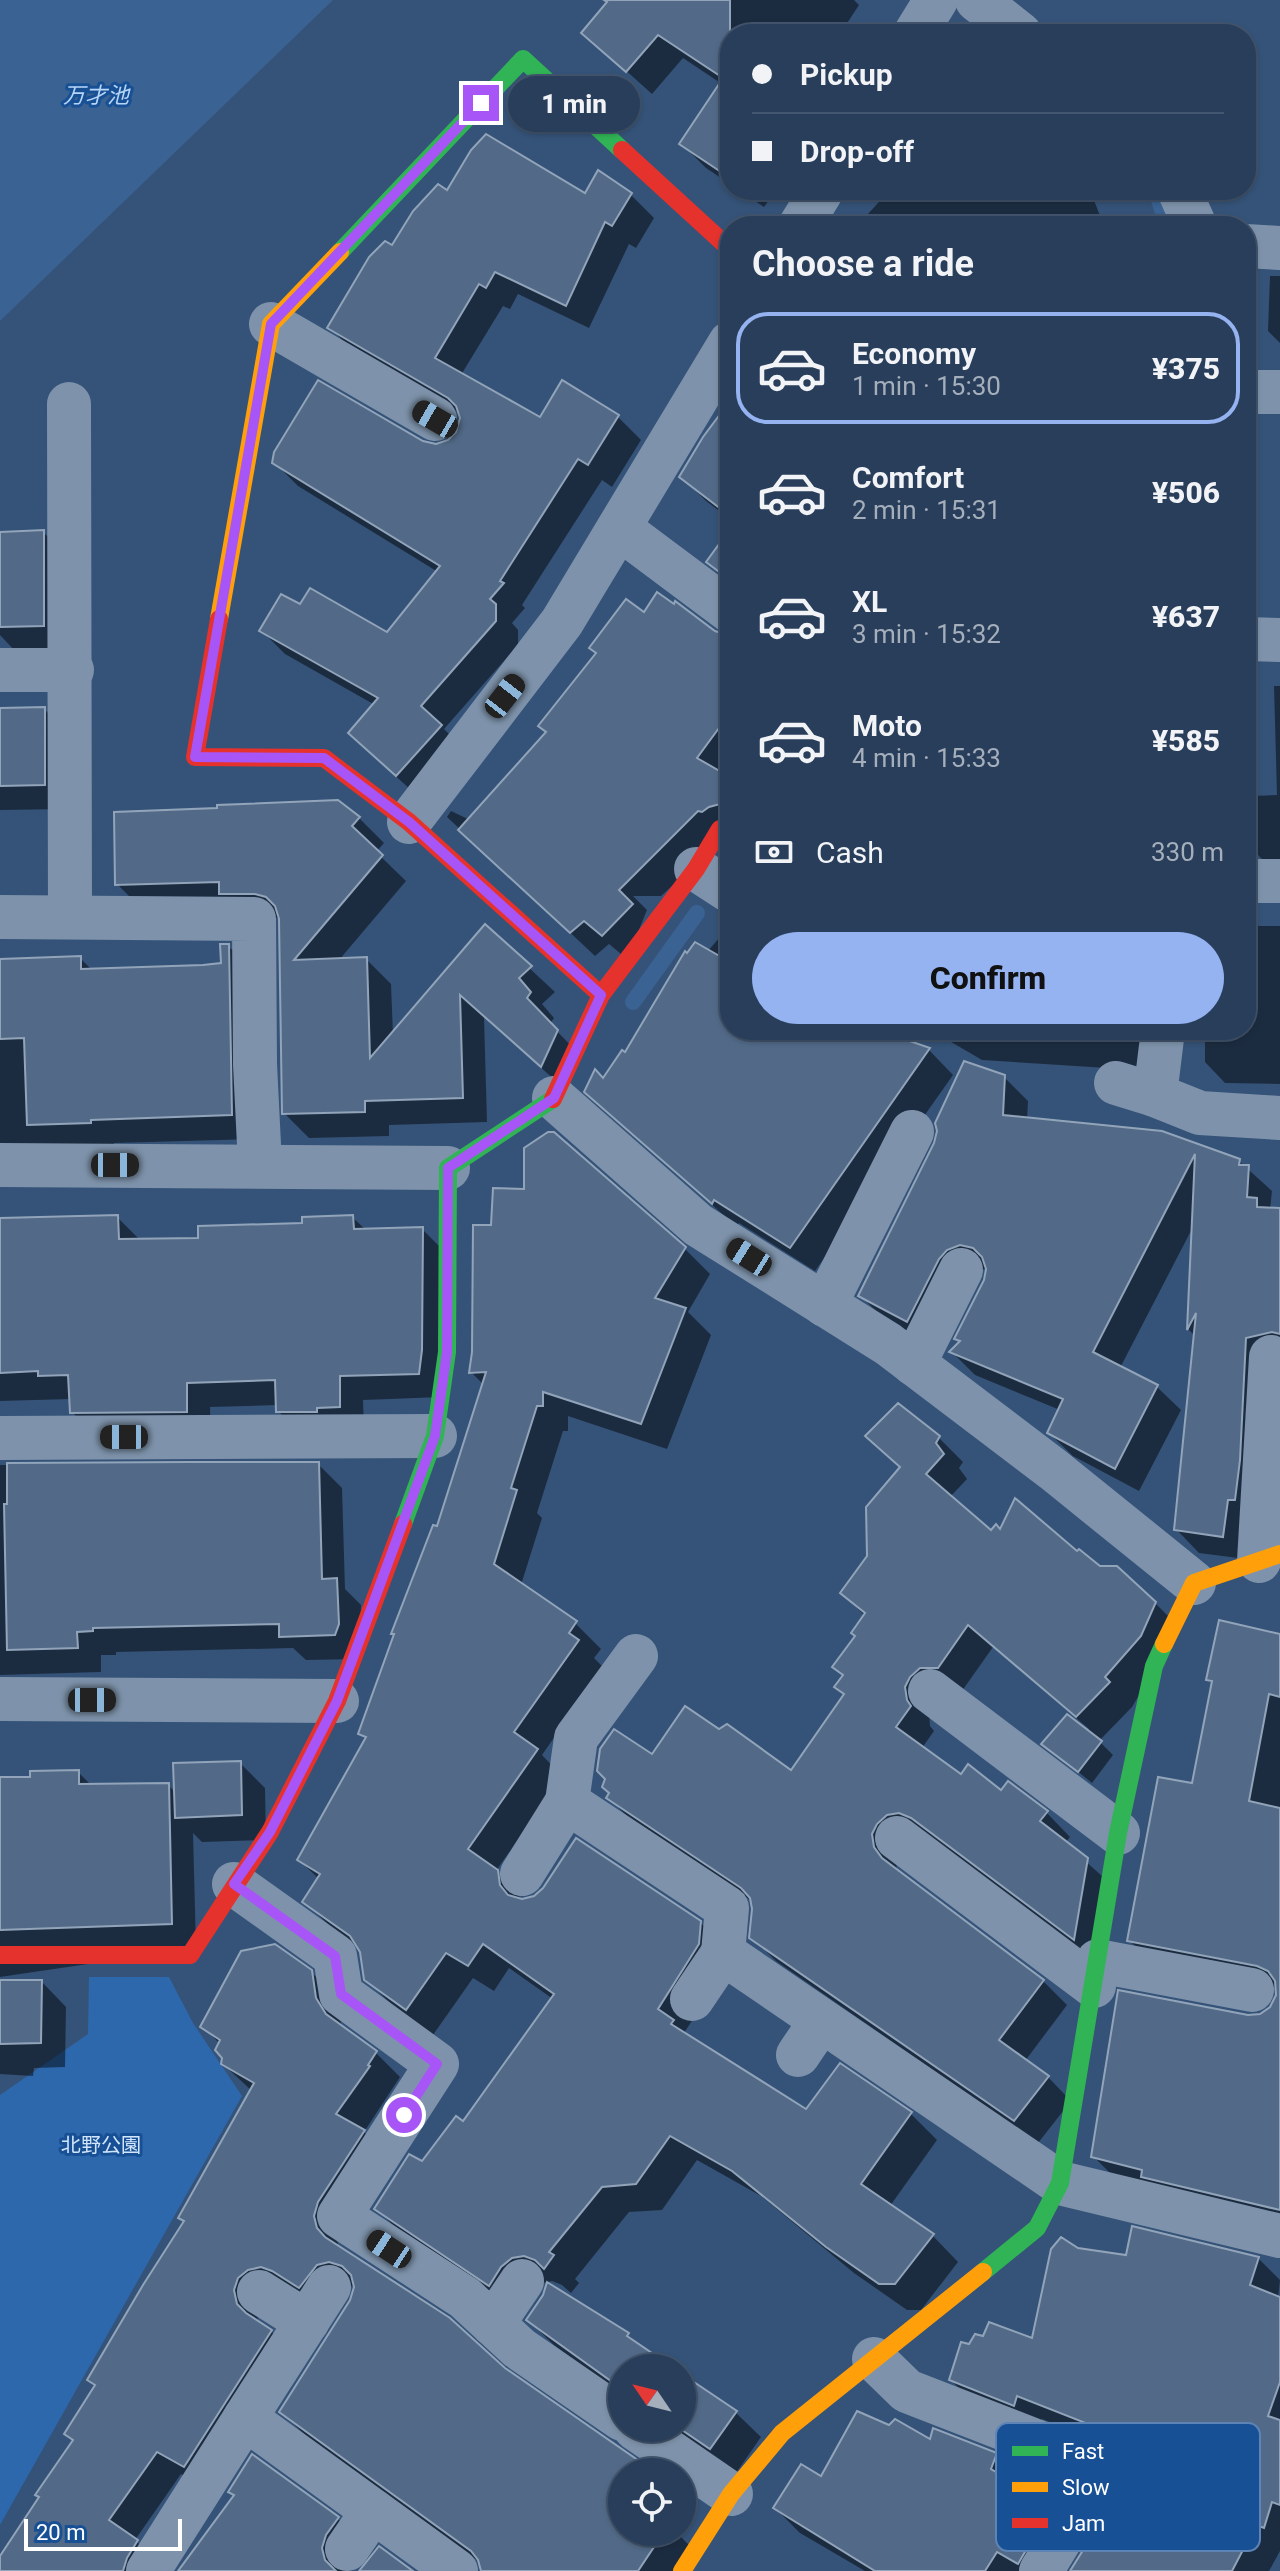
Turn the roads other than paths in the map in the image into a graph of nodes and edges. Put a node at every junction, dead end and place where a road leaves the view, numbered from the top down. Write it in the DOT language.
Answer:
graph roads {
  1 [pos="936,0"];
  2 [pos="977,0"];
  3 [pos="921,24"];
  4 [pos="1007,24"];
  5 [pos="720,240"];
  6 [pos="1256,247"];
  7 [pos="1280,248"];
  8 [pos="271,324"];
  9 [pos="720,360"];
  10 [pos="1256,392"];
  11 [pos="1280,392"];
  12 [pos="69,404"];
  13 [pos="435,419"];
  14 [pos="619,528"];
  15 [pos="720,604"];
  16 [pos="1256,639"];
  17 [pos="1280,640"];
  18 [pos="0,670"];
  19 [pos="72,670"];
  20 [pos="409,822"];
  21 [pos="720,829"];
  22 [pos="713,880"];
  23 [pos="1256,881"];
  24 [pos="1280,881"];
  25 [pos="0,917"];
  26 [pos="70,917"];
  27 [pos="601,995"];
  28 [pos="1158,1040"];
  29 [pos="554,1098"];
  30 [pos="1280,1118"];
  31 [pos="912,1132"];
  32 [pos="0,1165"];
  33 [pos="260,1165"];
  34 [pos="448,1168"];
  35 [pos="961,1270"];
  36 [pos="825,1305"];
  37 [pos="1271,1357"];
  38 [pos="914,1364"];
  39 [pos="435,1436"];
  40 [pos="0,1438"];
  41 [pos="1269,1558"];
  42 [pos="1194,1583"];
  43 [pos="636,1656"];
  44 [pos="930,1691"];
  45 [pos="0,1699"];
  46 [pos="337,1701"];
  47 [pos="567,1802"];
  48 [pos="1118,1833"];
  49 [pos="897,1838"];
  50 [pos="522,1874"];
  51 [pos="234,1884"];
  52 [pos="723,1953"];
  53 [pos="0,1955"];
  54 [pos="1096,1974"];
  55 [pos="1252,1990"];
  56 [pos="692,1999"];
  57 [pos="1060,2183"];
  58 [pos="1280,2236"];
  59 [pos="522,2281"];
  60 [pos="259,2292"];
  61 [pos="493,2324"];
  62 [pos="874,2359"];
  63 [pos="608,2409"];
  64 [pos="245,2418"];
  65 [pos="996,2426"];
  66 [pos="655,2442"];
  67 [pos="731,2494"];
  68 [pos="373,2511"];
  69 [pos="347,2549"];
  70 [pos="1053,2551"];
  71 [pos="148,2571"];
  72 [pos="456,2571"];
  73 [pos="682,2571"];
  74 [pos="1041,2571"];
  1 -- 3 [label="street"];
  2 -- 4 [label="street"];
  5 -- 8 [label="street"];
  6 -- 7 [label="street"];
  8 -- 13 [label="street"];
  8 -- 20 [label="street"];
  9 -- 14 [label="street"];
  10 -- 11 [label="street"];
  12 -- 19 [label="street"];
  14 -- 15 [label="street"];
  14 -- 20 [label="street"];
  16 -- 17 [label="street"];
  18 -- 19 [label="street"];
  19 -- 26 [label="street"];
  20 -- 27 [label="street"];
  21 -- 22 [label="street"];
  22 -- 27 [label="street"];
  23 -- 24 [label="street"];
  25 -- 26 [label="street"];
  26 -- 33 [label="street"];
  27 -- 29 [label="street"];
  28 -- 30 [label="street"];
  29 -- 34 [label="street"];
  29 -- 36 [label="street"];
  31 -- 36 [label="street"];
  32 -- 33 [label="street"];
  33 -- 34 [label="street"];
  34 -- 39 [label="street"];
  35 -- 38 [label="street"];
  36 -- 38 [label="street"];
  37 -- 41 [label="street"];
  38 -- 42 [label="street"];
  39 -- 40 [label="street"];
  39 -- 46 [label="street"];
  41 -- 42 [label="street"];
  42 -- 48 [label="street"];
  43 -- 47 [label="street"];
  44 -- 48 [label="street"];
  45 -- 46 [label="street"];
  46 -- 51 [label="street"];
  47 -- 50 [label="street"];
  47 -- 52 [label="street"];
  48 -- 54 [label="street"];
  49 -- 54 [label="street"];
  51 -- 53 [label="street"];
  51 -- 61 [label="street"];
  52 -- 56 [label="street"];
  52 -- 57 [label="street"];
  54 -- 55 [label="street"];
  54 -- 57 [label="street"];
  57 -- 58 [label="street"];
  57 -- 62 [label="street"];
  59 -- 61 [label="street"];
  60 -- 64 [label="street"];
  61 -- 63 [label="street"];
  62 -- 65 [label="street"];
  62 -- 67 [label="street"];
  64 -- 68 [label="street"];
  64 -- 71 [label="street"];
  66 -- 67 [label="street"];
  67 -- 73 [label="street"];
  68 -- 69 [label="street"];
  68 -- 72 [label="street"];
  70 -- 74 [label="street"];
}
